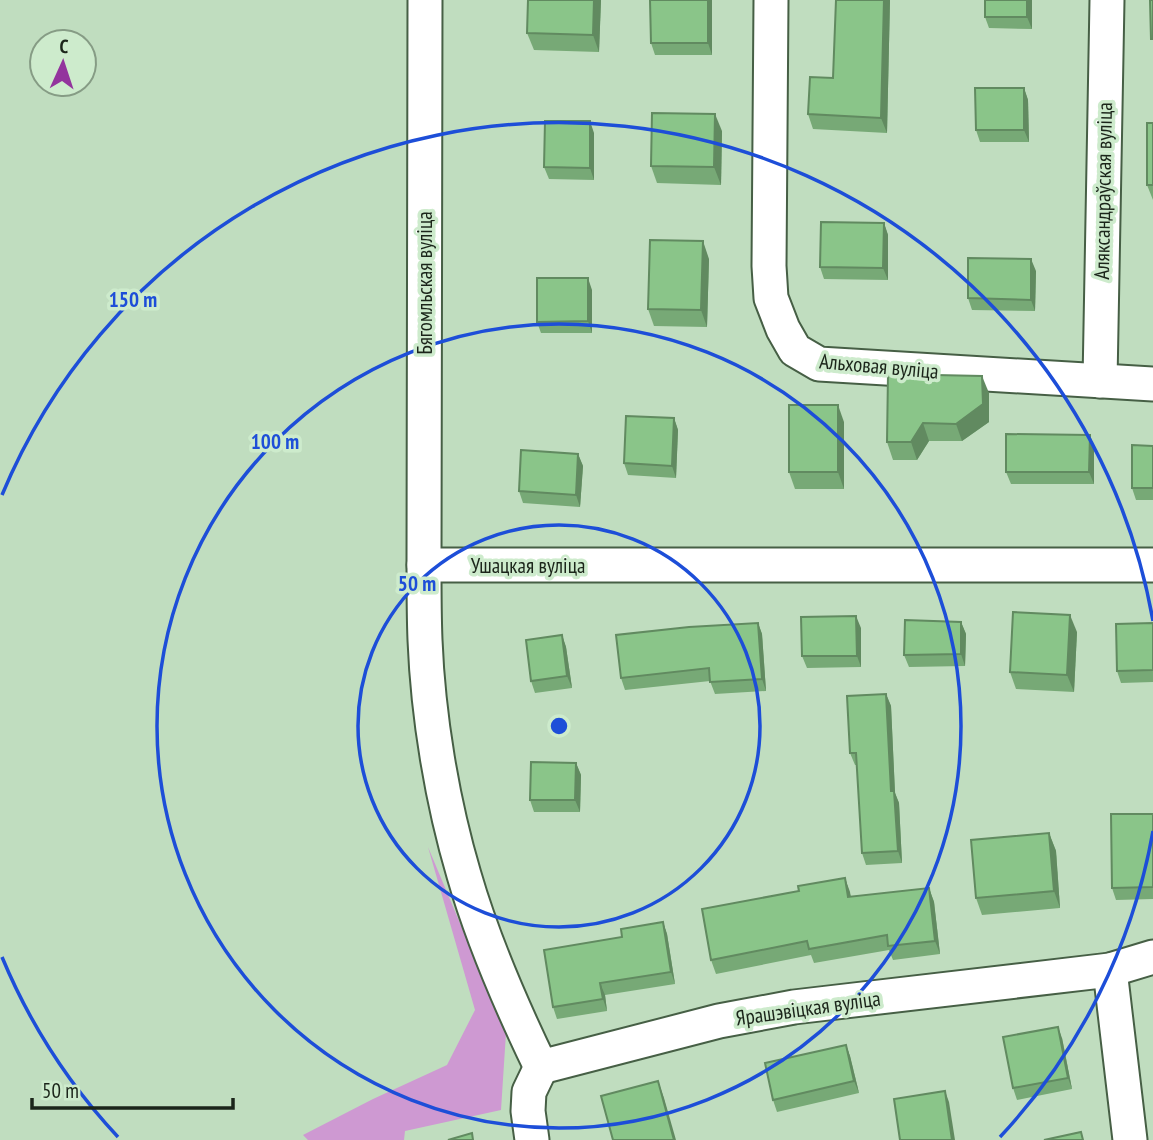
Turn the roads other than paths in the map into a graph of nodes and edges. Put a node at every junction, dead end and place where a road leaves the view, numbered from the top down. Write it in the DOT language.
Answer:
graph roads {
  1 [pos="425,0"];
  2 [pos="771,0"];
  3 [pos="1107,0"];
  4 [pos="1100,382"];
  5 [pos="1153,384"];
  6 [pos="424,565"];
  7 [pos="1153,565"];
  8 [pos="1153,957"];
  9 [pos="1110,970"];
  10 [pos="541,1067"];
  11 [pos="531,1140"];
  12 [pos="1130,1140"];
  1 -- 6 [label="street, Бягомльская вуліца"];
  2 -- 4 [label="street, Альховая вуліца"];
  3 -- 4 [label="street, Аляксандраўская вуліца"];
  4 -- 5 [label="street, Альховая вуліца"];
  6 -- 7 [label="street, Ушацкая вуліца"];
  6 -- 10 [label="street"];
  8 -- 9 [label="street, Ярашэвіцкая вуліца"];
  9 -- 10 [label="street, Ярашэвіцкая вуліца"];
  9 -- 12 [label="street"];
  10 -- 11 [label="street"];
}
